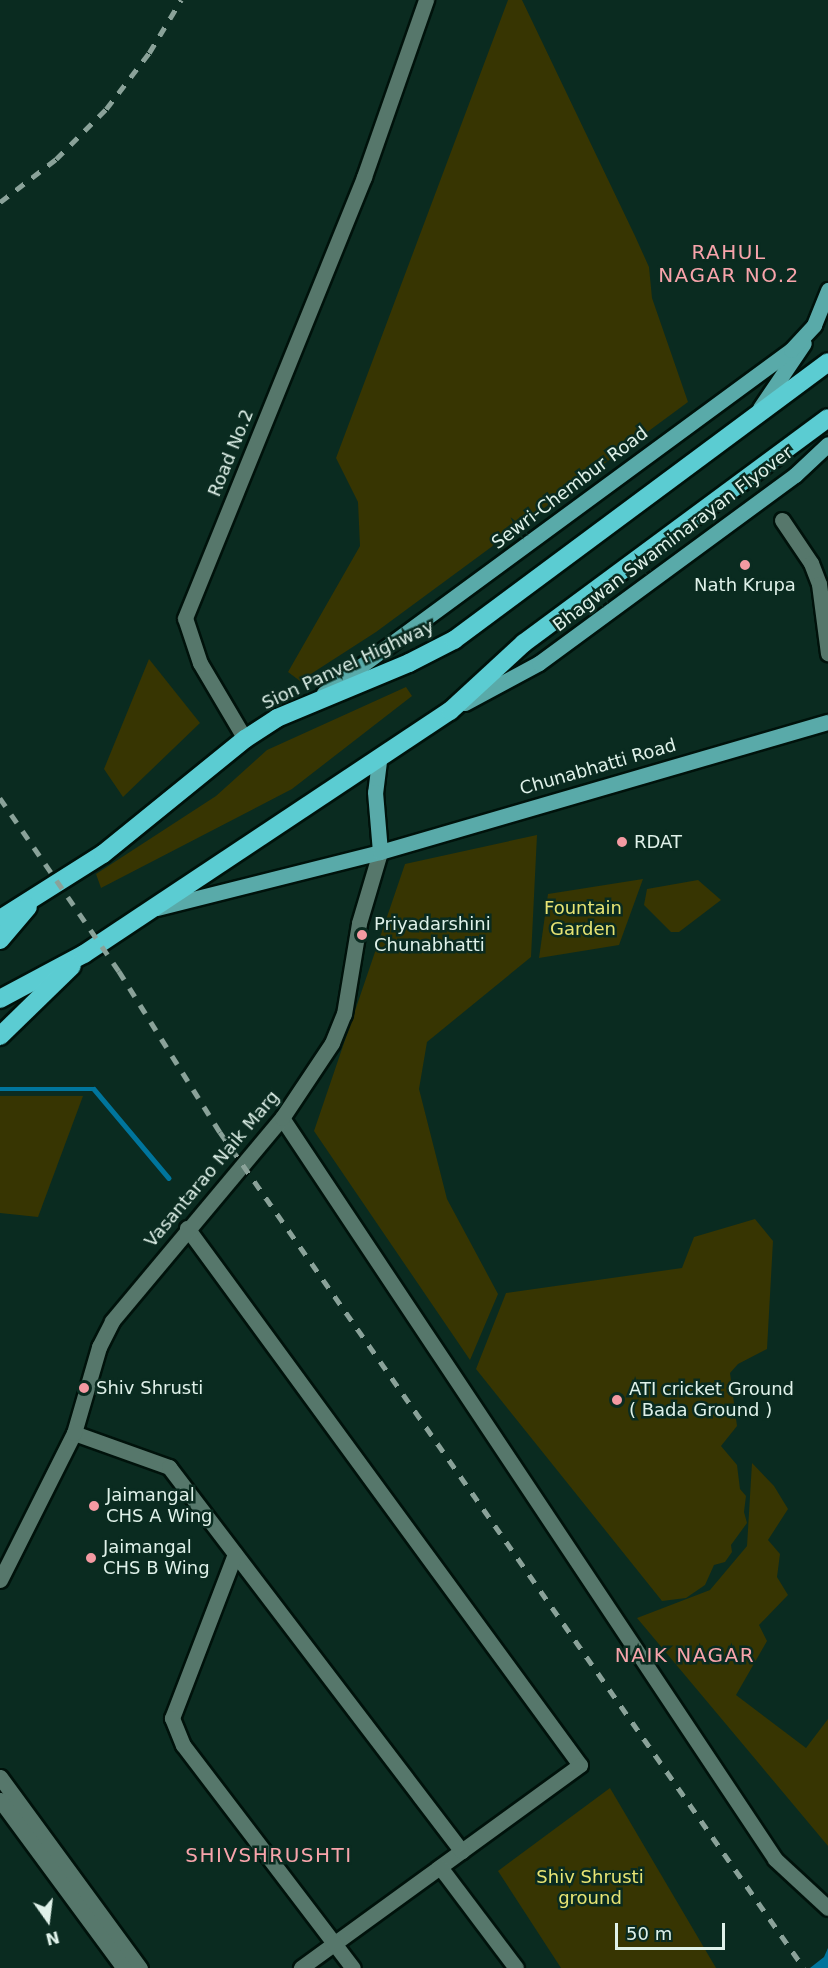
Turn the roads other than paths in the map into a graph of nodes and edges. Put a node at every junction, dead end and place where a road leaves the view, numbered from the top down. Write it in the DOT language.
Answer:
graph roads {
  1 [pos="426,0"];
  2 [pos="828,291"];
  3 [pos="814,325"];
  4 [pos="828,362"];
  5 [pos="759,409"];
  6 [pos="828,418"];
  7 [pos="828,444"];
  8 [pos="782,520"];
  9 [pos="828,653"];
  10 [pos="315,700"];
  11 [pos="450,711"];
  12 [pos="828,722"];
  13 [pos="245,739"];
  14 [pos="379,761"];
  15 [pos="380,852"];
  16 [pos="42,891"];
  17 [pos="145,911"];
  18 [pos="0,919"];
  19 [pos="0,940"];
  20 [pos="84,954"];
  21 [pos="0,999"];
  22 [pos="0,1036"];
  23 [pos="282,1118"];
  24 [pos="187,1228"];
  25 [pos="74,1433"];
  26 [pos="235,1554"];
  27 [pos="0,1580"];
  28 [pos="0,1777"];
  29 [pos="0,1800"];
  30 [pos="462,1851"];
  31 [pos="440,1867"];
  32 [pos="828,1908"];
  33 [pos="335,1943"];
  34 [pos="124,1968"];
  35 [pos="140,1968"];
  36 [pos="301,1968"];
  37 [pos="353,1968"];
  38 [pos="516,1968"];
  1 -- 13 [label="street, Road No.2"];
  2 -- 3 [label="main road, Sewri-Chembur Road"];
  3 -- 5 [label="main road"];
  3 -- 10 [label="main road, Sewri-Chembur Road"];
  4 -- 5 [label="highway, Sion Panvel Highway"];
  5 -- 10 [label="highway, Sion Panvel Highway"];
  6 -- 11 [label="highway"];
  7 -- 11 [label="main road, Bhagwan Swaminarayan Flyover"];
  8 -- 9 [label="street"];
  10 -- 13 [label="highway, Sion Panvel Highway"];
  11 -- 14 [label="highway"];
  12 -- 15 [label="main road, Chunabhatti Road"];
  13 -- 16 [label="highway, Sion Panvel Highway"];
  14 -- 15 [label="main road, Vasantarao Naik Marg"];
  14 -- 17 [label="highway"];
  15 -- 17 [label="main road, Chunabhatti Road"];
  15 -- 23 [label="street, Vasantarao Naik Marg"];
  16 -- 18 [label="highway, Sion Panvel Highway"];
  16 -- 19 [label="highway"];
  17 -- 20 [label="highway"];
  20 -- 21 [label="highway"];
  20 -- 22 [label="highway"];
  23 -- 24 [label="street, Vasantarao Naik Marg"];
  23 -- 32 [label="street"];
  24 -- 25 [label="street, Vasantarao Naik Marg"];
  24 -- 30 [label="street"];
  25 -- 26 [label="street"];
  25 -- 27 [label="street, Vasantarao Naik Marg"];
  26 -- 30 [label="street"];
  26 -- 33 [label="street"];
  28 -- 35 [label="street"];
  29 -- 34 [label="street"];
  30 -- 31 [label="street"];
  31 -- 33 [label="street"];
  31 -- 38 [label="street"];
  33 -- 36 [label="street"];
  33 -- 37 [label="street"];
}
